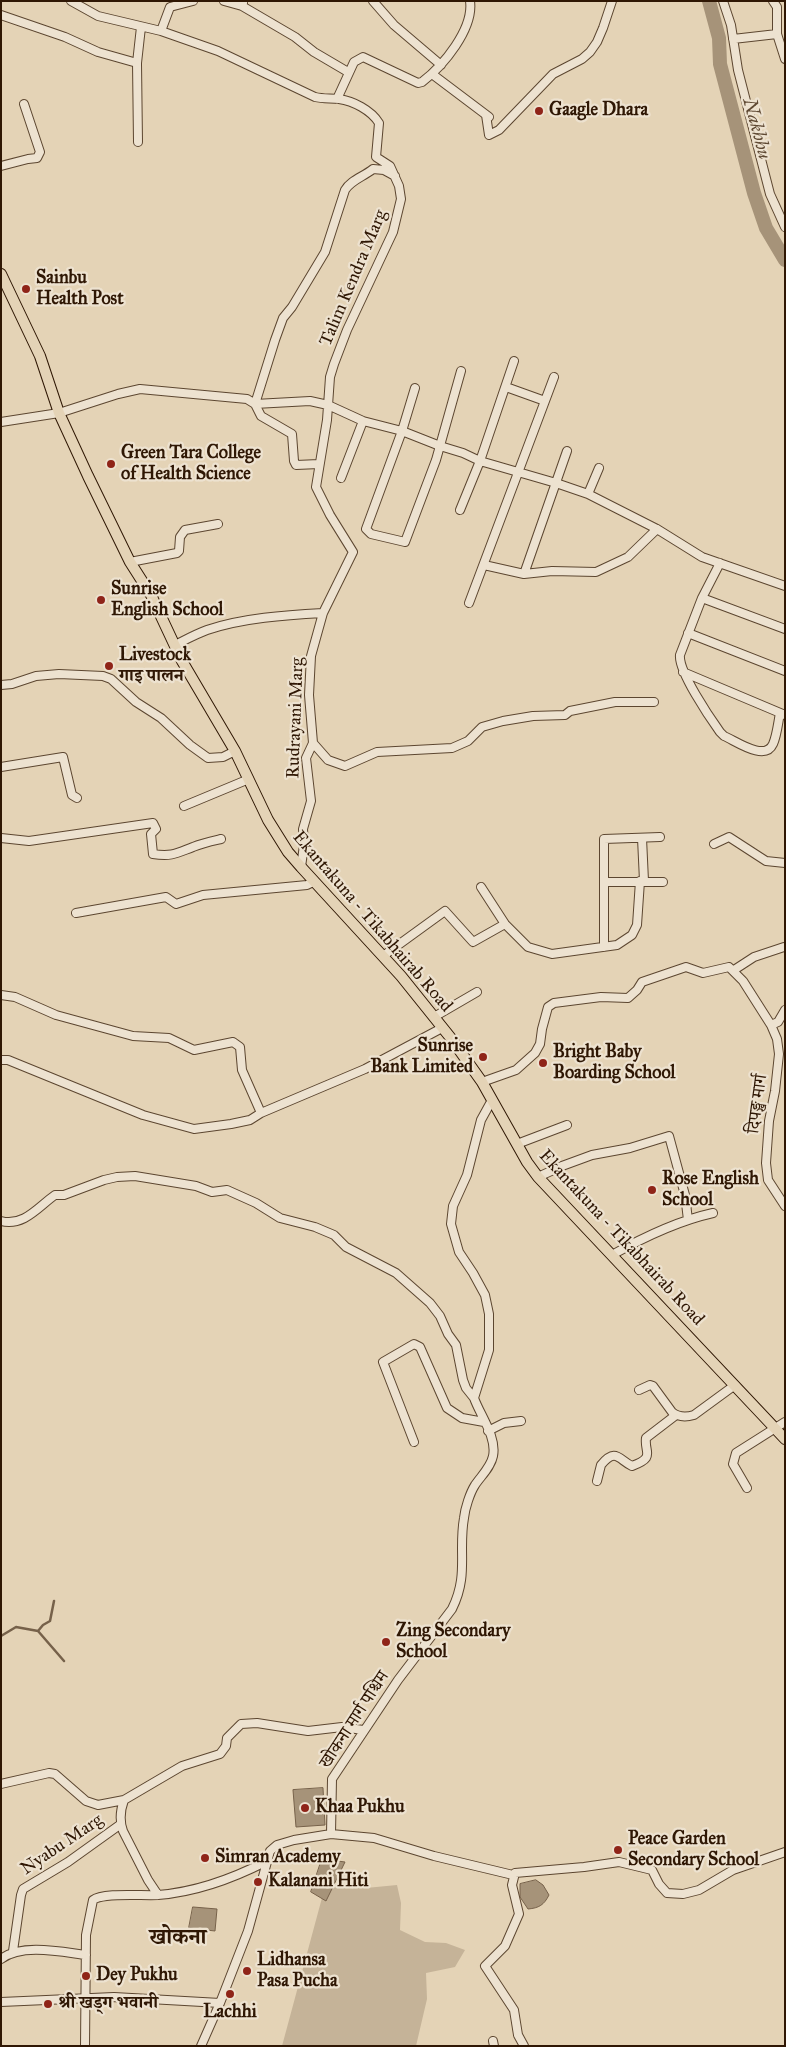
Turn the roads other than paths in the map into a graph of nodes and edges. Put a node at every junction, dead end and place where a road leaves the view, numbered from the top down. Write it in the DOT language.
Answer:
graph roads {
  1 [pos="71,1"];
  2 [pos="192,1"];
  3 [pos="224,1"];
  4 [pos="372,1"];
  5 [pos="470,1"];
  6 [pos="612,1"];
  7 [pos="723,1"];
  8 [pos="243,4"];
  9 [pos="778,5"];
  10 [pos="1,15"];
  11 [pos="141,27"];
  12 [pos="161,31"];
  13 [pos="777,34"];
  14 [pos="733,39"];
  15 [pos="785,60"];
  16 [pos="137,63"];
  17 [pos="441,65"];
  18 [pos="348,72"];
  19 [pos="432,74"];
  20 [pos="337,98"];
  21 [pos="24,104"];
  22 [pos="138,142"];
  23 [pos="1,166"];
  24 [pos="395,176"];
  25 [pos="785,227"];
  26 [pos="1,274"];
  27 [pos="514,361"];
  28 [pos="461,371"];
  29 [pos="554,377"];
  30 [pos="506,387"];
  31 [pos="415,388"];
  32 [pos="545,401"];
  33 [pos="255,404"];
  34 [pos="328,405"];
  35 [pos="59,414"];
  36 [pos="363,421"];
  37 [pos="1,422"];
  38 [pos="402,431"];
  39 [pos="440,446"];
  40 [pos="567,450"];
  41 [pos="480,461"];
  42 [pos="319,464"];
  43 [pos="599,468"];
  44 [pos="518,473"];
  45 [pos="340,478"];
  46 [pos="556,483"];
  47 [pos="588,494"];
  48 [pos="460,510"];
  49 [pos="330,515"];
  50 [pos="218,524"];
  51 [pos="657,529"];
  52 [pos="130,562"];
  53 [pos="720,563"];
  54 [pos="484,565"];
  55 [pos="524,574"];
  56 [pos="785,586"];
  57 [pos="702,598"];
  58 [pos="470,603"];
  59 [pos="324,613"];
  60 [pos="785,629"];
  61 [pos="688,633"];
  62 [pos="175,645"];
  63 [pos="785,671"];
  64 [pos="683,672"];
  65 [pos="1,685"];
  66 [pos="654,702"];
  67 [pos="782,714"];
  68 [pos="313,743"];
  69 [pos="235,751"];
  70 [pos="1,767"];
  71 [pos="249,779"];
  72 [pos="77,798"];
  73 [pos="184,806"];
  74 [pos="660,837"];
  75 [pos="1,838"];
  76 [pos="642,838"];
  77 [pos="221,839"];
  78 [pos="714,844"];
  79 [pos="785,863"];
  80 [pos="301,868"];
  81 [pos="642,881"];
  82 [pos="313,882"];
  83 [pos="604,882"];
  84 [pos="663,882"];
  85 [pos="481,887"];
  86 [pos="76,913"];
  87 [pos="505,924"];
  88 [pos="784,947"];
  89 [pos="604,948"];
  90 [pos="383,956"];
  91 [pos="734,970"];
  92 [pos="478,992"];
  93 [pos="1,995"];
  94 [pos="785,1010"];
  95 [pos="434,1017"];
  96 [pos="771,1025"];
  97 [pos="442,1028"];
  98 [pos="1,1060"];
  99 [pos="482,1082"];
  100 [pos="492,1100"];
  101 [pos="262,1113"];
  102 [pos="567,1125"];
  103 [pos="517,1144"];
  104 [pos="538,1177"];
  105 [pos="785,1206"];
  106 [pos="713,1213"];
  107 [pos="688,1220"];
  108 [pos="1,1221"];
  109 [pos="612,1255"];
  110 [pos="735,1385"];
  111 [pos="639,1390"];
  112 [pos="474,1398"];
  113 [pos="676,1415"];
  114 [pos="521,1421"];
  115 [pos="484,1422"];
  116 [pos="785,1422"];
  117 [pos="775,1428"];
  118 [pos="488,1431"];
  119 [pos="785,1440"];
  120 [pos="414,1442"];
  121 [pos="597,1481"];
  122 [pos="747,1488"];
  123 [pos="363,1730"];
  124 [pos="1,1784"];
  125 [pos="124,1800"];
  126 [pos="121,1824"];
  127 [pos="331,1834"];
  128 [pos="785,1852"];
  129 [pos="267,1861"];
  130 [pos="516,1873"];
  131 [pos="158,1895"];
  132 [pos="13,1951"];
  133 [pos="86,1955"];
  134 [pos="1,1959"];
  135 [pos="85,1999"];
  136 [pos="1,2002"];
  137 [pos="220,2003"];
  138 [pos="85,2046"];
  139 [pos="201,2046"];
  140 [pos="524,2046"];
  1 -- 11 [label="street"];
  2 -- 12 [label="street"];
  3 -- 8 [label="street"];
  4 -- 17 [label="street"];
  5 -- 17 [label="street"];
  6 -- 19 [label="street"];
  7 -- 14 [label="street"];
  8 -- 18 [label="street"];
  9 -- 13 [label="street"];
  10 -- 16 [label="street"];
  11 -- 12 [label="street"];
  11 -- 16 [label="street"];
  12 -- 20 [label="street"];
  13 -- 14 [label="street"];
  13 -- 15 [label="street"];
  14 -- 25 [label="street"];
  16 -- 22 [label="street"];
  17 -- 19 [label="street"];
  18 -- 19 [label="street"];
  18 -- 20 [label="street"];
  20 -- 24 [label="street"];
  21 -- 23 [label="street"];
  24 -- 33 [label="street"];
  24 -- 34 [label="street, Talim Kendra Marg"];
  26 -- 35 [label="main road, Ekantakuna - Tikabhairab Road"];
  27 -- 30 [label="street"];
  28 -- 39 [label="street"];
  29 -- 32 [label="street"];
  30 -- 32 [label="street"];
  30 -- 41 [label="street"];
  31 -- 38 [label="street"];
  32 -- 44 [label="street"];
  33 -- 34 [label="street"];
  33 -- 35 [label="street"];
  33 -- 42 [label="street"];
  34 -- 36 [label="street"];
  34 -- 42 [label="street, Talim Kendra Marg"];
  35 -- 37 [label="street"];
  35 -- 52 [label="main road, Ekantakuna - Tikabhairab Road"];
  36 -- 38 [label="street"];
  36 -- 45 [label="street"];
  38 -- 39 [label="street"];
  38 -- 39 [label="street"];
  39 -- 41 [label="street"];
  40 -- 46 [label="street"];
  41 -- 44 [label="street"];
  41 -- 48 [label="street"];
  42 -- 49 [label="street, Talim Kendra Marg"];
  43 -- 47 [label="street"];
  44 -- 46 [label="street"];
  44 -- 54 [label="street"];
  46 -- 47 [label="street"];
  46 -- 55 [label="street"];
  47 -- 51 [label="street"];
  49 -- 59 [label="street, Rudrayani Marg"];
  50 -- 52 [label="street"];
  51 -- 53 [label="street"];
  51 -- 55 [label="street"];
  52 -- 62 [label="main road, Ekantakuna - Tikabhairab Road"];
  53 -- 56 [label="street"];
  53 -- 57 [label="street"];
  54 -- 55 [label="street"];
  54 -- 58 [label="street"];
  57 -- 60 [label="street"];
  57 -- 61 [label="street"];
  59 -- 62 [label="street"];
  59 -- 68 [label="street, Rudrayani Marg"];
  61 -- 63 [label="street"];
  61 -- 64 [label="street"];
  62 -- 69 [label="main road, Ekantakuna - Tikabhairab Road"];
  64 -- 67 [label="street"];
  64 -- 67 [label="street"];
  65 -- 69 [label="street"];
  66 -- 68 [label="street"];
  68 -- 80 [label="street, Rudrayani Marg"];
  69 -- 71 [label="main road, Ekantakuna - Tikabhairab Road"];
  70 -- 72 [label="street"];
  71 -- 73 [label="street"];
  71 -- 80 [label="main road, Ekantakuna - Tikabhairab Road"];
  74 -- 76 [label="street"];
  75 -- 77 [label="street"];
  76 -- 81 [label="street"];
  76 -- 83 [label="street"];
  78 -- 79 [label="street"];
  80 -- 82 [label="main road, Ekantakuna - Tikabhairab Road"];
  81 -- 83 [label="street"];
  81 -- 84 [label="street"];
  81 -- 89 [label="street"];
  82 -- 86 [label="street"];
  82 -- 90 [label="main road, Ekantakuna - Tikabhairab Road"];
  83 -- 89 [label="street"];
  85 -- 87 [label="street"];
  87 -- 89 [label="street"];
  87 -- 90 [label="street"];
  88 -- 91 [label="street"];
  90 -- 95 [label="main road, Ekantakuna - Tikabhairab Road"];
  91 -- 96 [label="street, दिपङ्ख मार्ग"];
  91 -- 99 [label="street"];
  92 -- 95 [label="street"];
  93 -- 101 [label="street"];
  94 -- 96 [label="street"];
  95 -- 97 [label="main road, Ekantakuna - Tikabhairab Road"];
  96 -- 105 [label="street, दिपङ्ख मार्ग"];
  97 -- 99 [label="main road, Ekantakuna - Tikabhairab Road"];
  97 -- 101 [label="street"];
  98 -- 101 [label="street"];
  99 -- 100 [label="main road, Ekantakuna - Tikabhairab Road"];
  100 -- 103 [label="main road, Ekantakuna - Tikabhairab Road"];
  100 -- 112 [label="street"];
  102 -- 103 [label="street"];
  103 -- 104 [label="main road, Ekantakuna - Tikabhairab Road"];
  104 -- 107 [label="street"];
  104 -- 109 [label="main road, Ekantakuna - Tikabhairab Road"];
  106 -- 107 [label="street"];
  107 -- 109 [label="street"];
  108 -- 112 [label="street, खोकना मार्ग पश्चिम"];
  109 -- 110 [label="main road, Ekantakuna - Tikabhairab Road"];
  110 -- 113 [label="street"];
  110 -- 117 [label="main road, Ekantakuna - Tikabhairab Road"];
  111 -- 113 [label="street"];
  112 -- 115 [label="street, खोकना मार्ग पश्चिम"];
  113 -- 121 [label="street"];
  114 -- 118 [label="street"];
  115 -- 118 [label="street, खोकना मार्ग पश्चिम"];
  115 -- 120 [label="street"];
  116 -- 117 [label="street"];
  117 -- 119 [label="main road, Ekantakuna - Tikabhairab Road"];
  117 -- 122 [label="street"];
  118 -- 123 [label="street, खोकना मार्ग पश्चिम"];
  123 -- 125 [label="street"];
  123 -- 127 [label="street, खोकना मार्ग पश्चिम"];
  124 -- 125 [label="street"];
  125 -- 126 [label="street"];
  126 -- 131 [label="street"];
  126 -- 132 [label="street, Nyabu Marg"];
  127 -- 129 [label="street"];
  127 -- 130 [label="street"];
  128 -- 130 [label="street"];
  129 -- 131 [label="street"];
  129 -- 137 [label="street"];
  130 -- 140 [label="street"];
  131 -- 133 [label="street"];
  132 -- 133 [label="street"];
  132 -- 134 [label="street"];
  133 -- 135 [label="street"];
  135 -- 136 [label="street"];
  135 -- 137 [label="street"];
  135 -- 138 [label="street"];
  137 -- 139 [label="street"];
}
